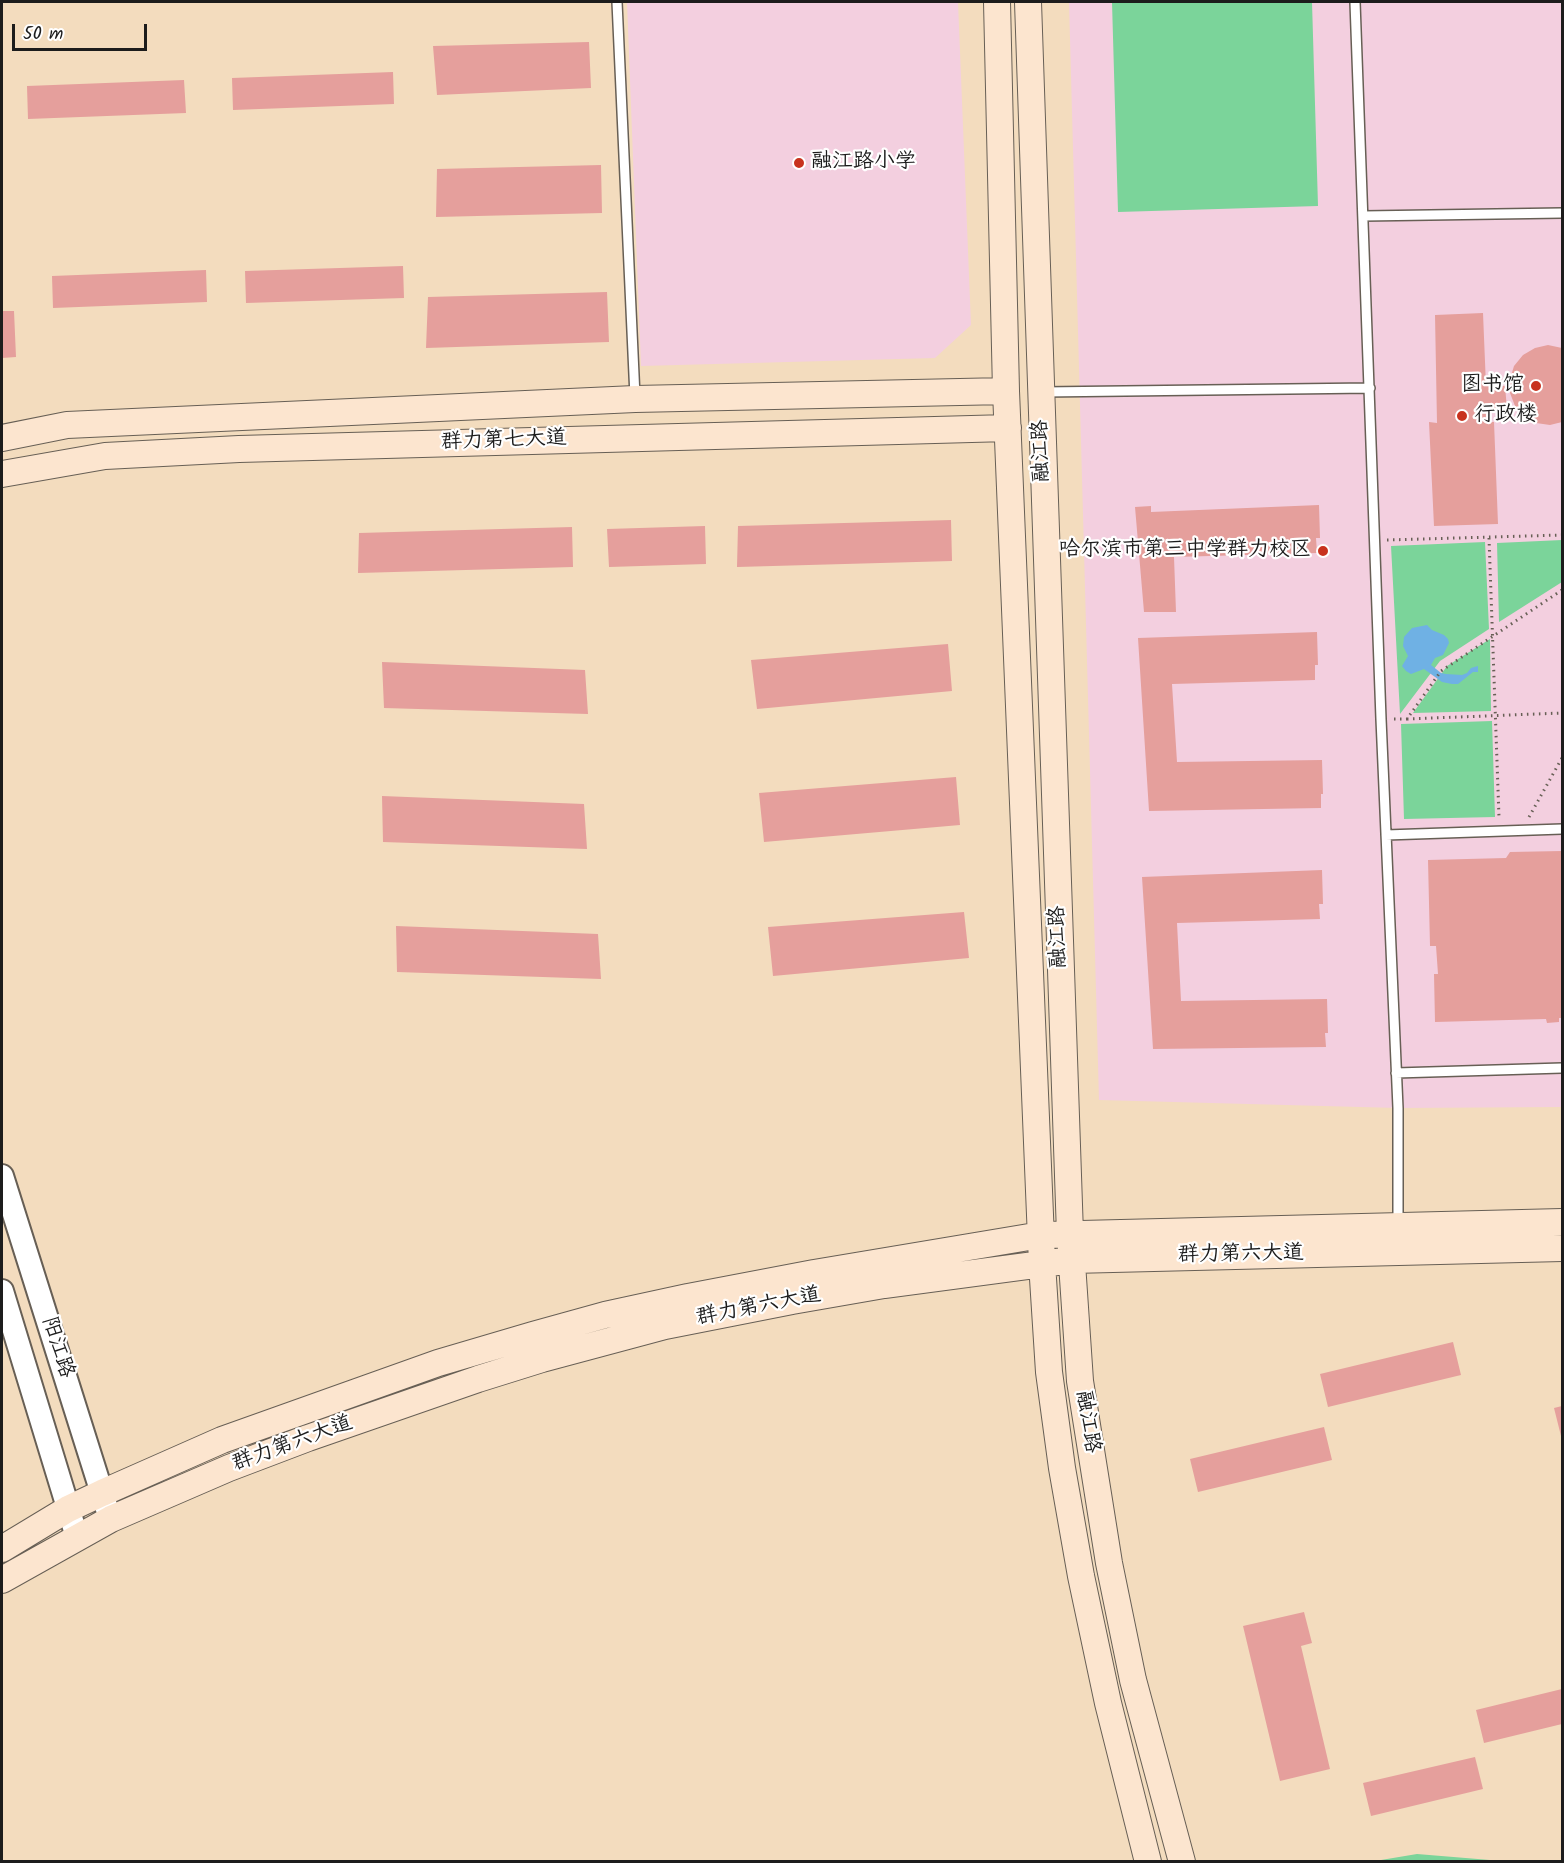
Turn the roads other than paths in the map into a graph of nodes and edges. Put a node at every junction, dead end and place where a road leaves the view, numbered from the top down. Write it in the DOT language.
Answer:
graph roads {
  1 [pos="617,2"];
  2 [pos="997,2"];
  3 [pos="1028,2"];
  4 [pos="1355,2"];
  5 [pos="1563,213"];
  6 [pos="1364,216"];
  7 [pos="1370,388"];
  8 [pos="1006,391"];
  9 [pos="1041,392"];
  10 [pos="635,399"];
  11 [pos="1008,428"];
  12 [pos="2,438"];
  13 [pos="2,474"];
  14 [pos="1563,829"];
  15 [pos="1386,835"];
  16 [pos="1563,1068"];
  17 [pos="1396,1073"];
  18 [pos="2,1176"];
  19 [pos="1563,1222"];
  20 [pos="1398,1225"];
  21 [pos="1070,1234"];
  22 [pos="1041,1235"];
  23 [pos="1563,1248"];
  24 [pos="1072,1260"];
  25 [pos="1042,1263"];
  26 [pos="2,1291"];
  27 [pos="102,1493"];
  28 [pos="68,1509"];
  29 [pos="111,1519"];
  30 [pos="77,1537"];
  31 [pos="2,1549"];
  32 [pos="2,1580"];
  33 [pos="1148,1862"];
  34 [pos="1182,1862"];
  1 -- 10 [label="lane"];
  2 -- 8 [label="main road, 融江路"];
  3 -- 9 [label="main road, 融江路"];
  4 -- 6 [label="lane"];
  5 -- 6 [label="lane"];
  6 -- 7 [label="lane"];
  7 -- 9 [label="lane"];
  7 -- 15 [label="lane"];
  8 -- 10 [label="main road, 群力第七大道"];
  8 -- 11 [label="main road, 融江路"];
  9 -- 21 [label="main road, 融江路"];
  10 -- 12 [label="main road, 群力第七大道"];
  11 -- 13 [label="main road, 群力第七大道"];
  11 -- 22 [label="main road, 融江路"];
  14 -- 15 [label="lane"];
  15 -- 17 [label="lane"];
  16 -- 17 [label="lane"];
  17 -- 20 [label="lane"];
  18 -- 27 [label="street, 阳江路"];
  19 -- 20 [label="main road, 群力第六大道"];
  20 -- 21 [label="main road, 群力第六大道"];
  21 -- 22 [label="main road, 群力第六大道"];
  21 -- 24 [label="main road, 融江路"];
  22 -- 25 [label="main road, 融江路"];
  22 -- 27 [label="main road, 群力第六大道"];
  23 -- 24 [label="main road, 群力第六大道"];
  24 -- 25 [label="main road, 群力第六大道"];
  24 -- 34 [label="main road, 融江路"];
  25 -- 29 [label="main road, 群力第六大道"];
  25 -- 33 [label="main road, 融江路"];
  26 -- 28 [label="street, 阳江路"];
  27 -- 28 [label="main road, 群力第六大道"];
  27 -- 29 [label="street, 阳江路"];
  28 -- 30 [label="street, 阳江路"];
  28 -- 31 [label="main road, 群力第六大道"];
  29 -- 30 [label="main road, 群力第六大道"];
  30 -- 32 [label="main road, 群力第六大道"];
}
